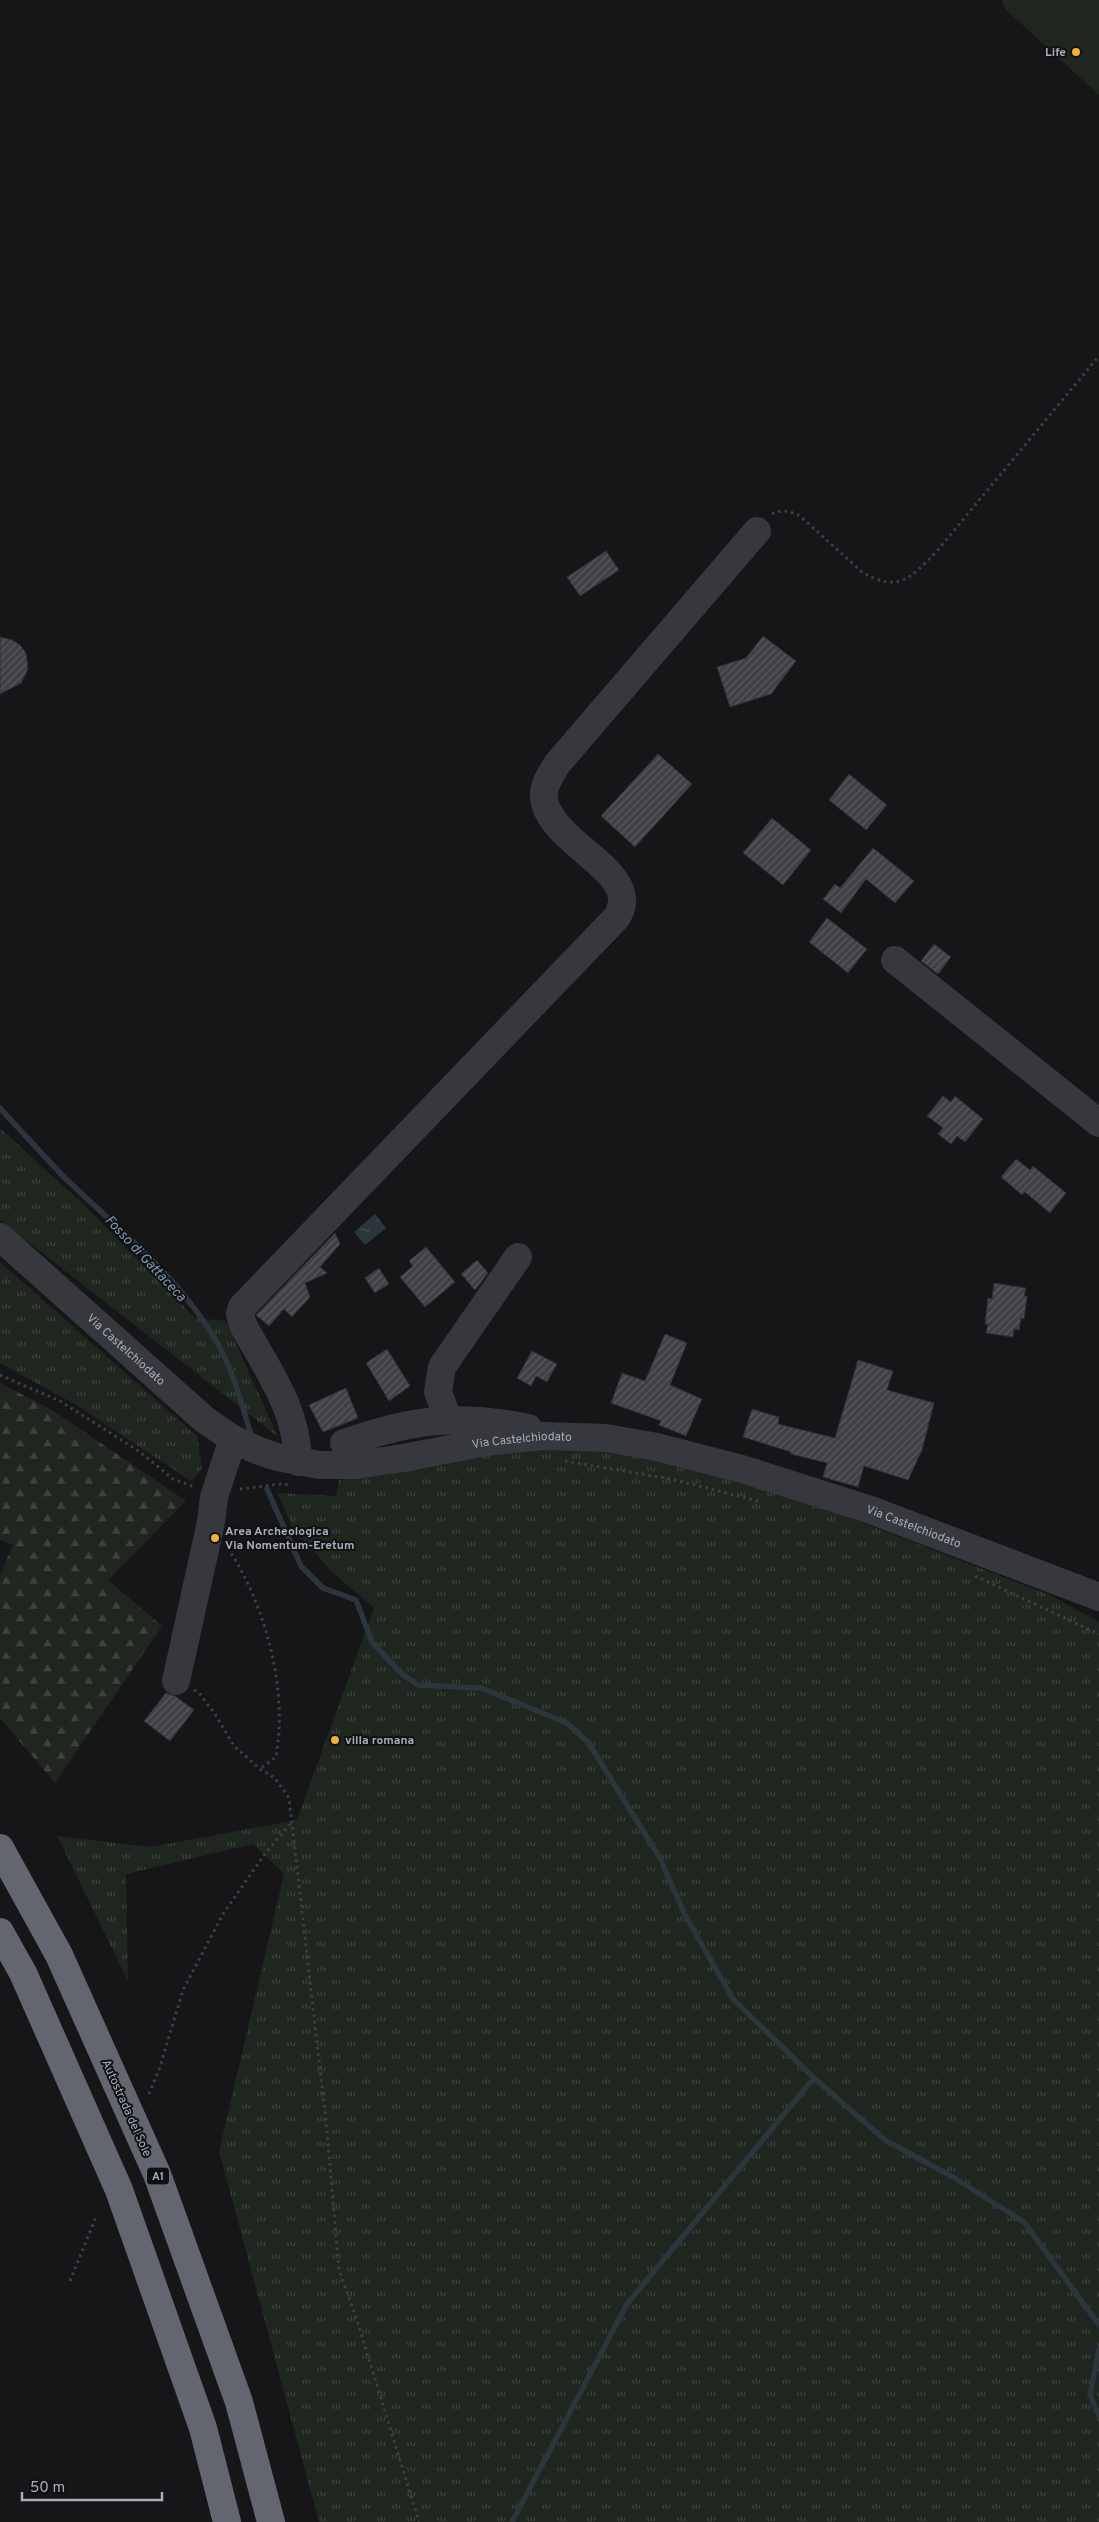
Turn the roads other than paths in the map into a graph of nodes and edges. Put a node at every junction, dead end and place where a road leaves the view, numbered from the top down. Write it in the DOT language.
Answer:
graph roads {
  1 [pos="757,531"];
  2 [pos="895,960"];
  3 [pos="1099,1122"];
  4 [pos="0,1237"];
  5 [pos="518,1256"];
  6 [pos="448,1419"];
  7 [pos="233,1439"];
  8 [pos="344,1444"];
  9 [pos="562,1448"];
  10 [pos="298,1462"];
  11 [pos="1098,1594"];
  12 [pos="176,1680"];
  13 [pos="0,1848"];
  14 [pos="0,1932"];
  15 [pos="227,2522"];
  16 [pos="271,2522"];
  1 -- 10 [label="street"];
  2 -- 3 [label="street"];
  4 -- 7 [label="street, Via Castelchiodato"];
  5 -- 6 [label="street"];
  6 -- 8 [label="street"];
  6 -- 9 [label="street"];
  7 -- 10 [label="street, Via Castelchiodato"];
  7 -- 12 [label="street"];
  9 -- 10 [label="street, Via Castelchiodato"];
  9 -- 11 [label="street, Via Castelchiodato"];
  13 -- 16 [label="highway, Autostrada del Sole / A1"];
  14 -- 15 [label="highway"];
}
